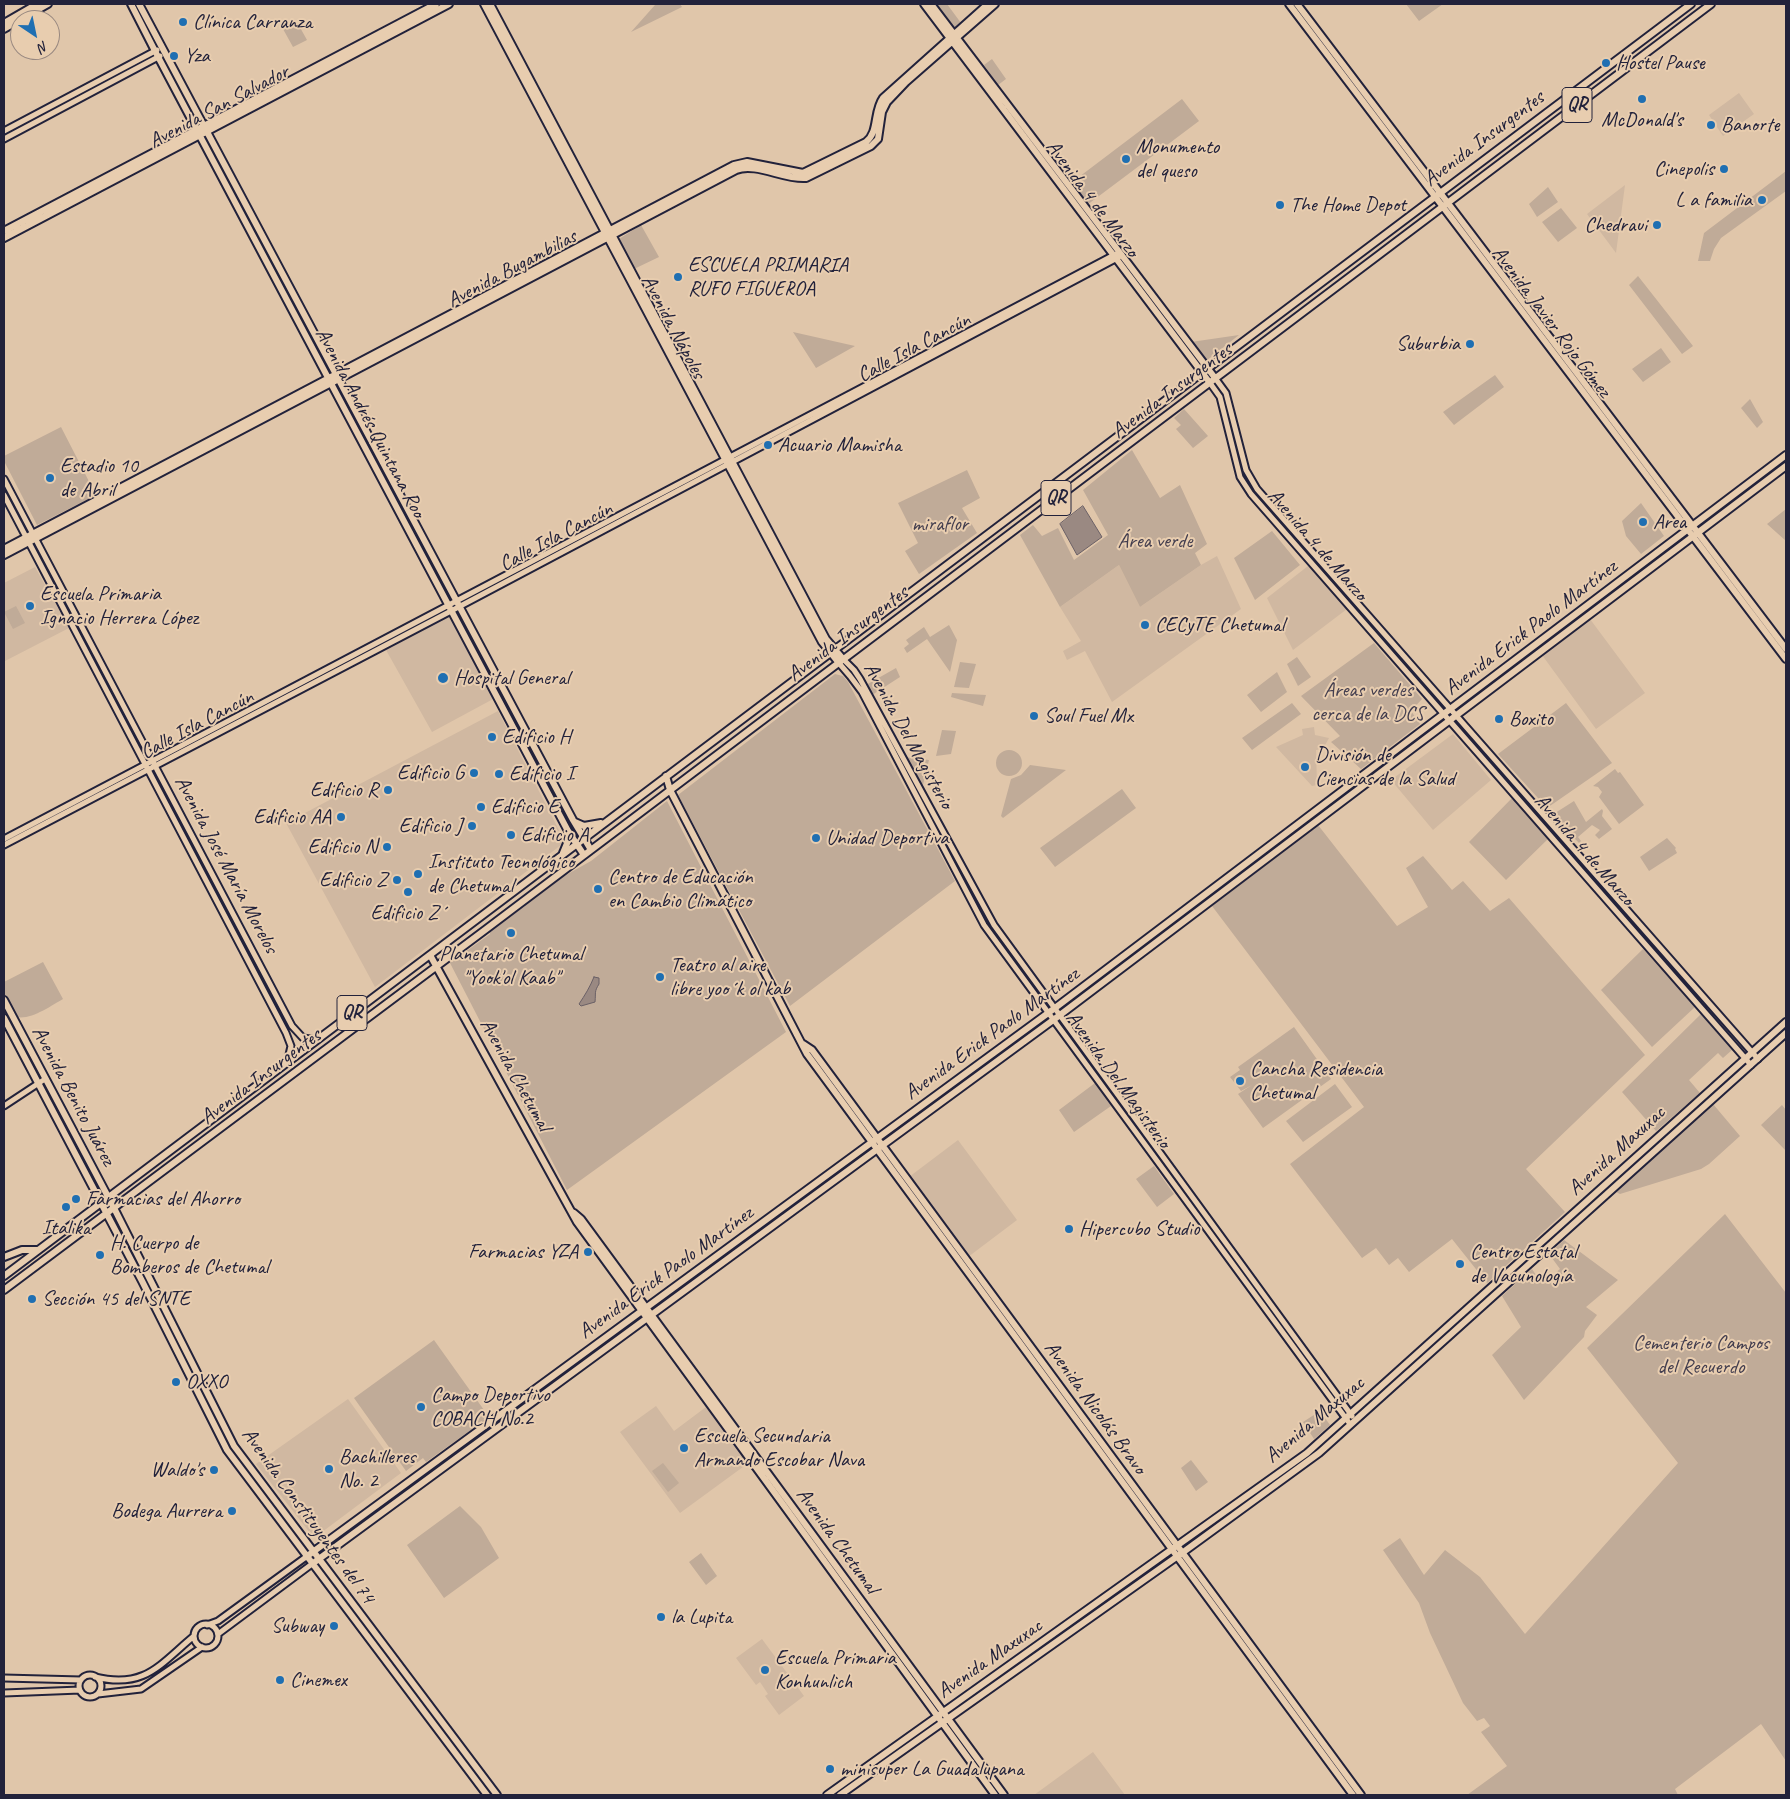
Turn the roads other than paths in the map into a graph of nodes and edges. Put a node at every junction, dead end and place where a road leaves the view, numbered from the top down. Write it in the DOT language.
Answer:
graph roads {
  1 [pos="37,4"];
  2 [pos="48,4"];
  3 [pos="132,4"];
  4 [pos="139,4"];
  5 [pos="436,4"];
  6 [pos="448,4"];
  7 [pos="484,4"];
  8 [pos="490,4"];
  9 [pos="924,4"];
  10 [pos="931,4"];
  11 [pos="988,4"];
  12 [pos="995,4"];
  13 [pos="1289,4"];
  14 [pos="1298,4"];
  15 [pos="1691,4"];
  16 [pos="1711,4"];
  17 [pos="4,23"];
  18 [pos="4,29"];
  19 [pos="953,37"];
  20 [pos="1636,45"];
  21 [pos="164,51"];
  22 [pos="157,54"];
  23 [pos="1644,55"];
  24 [pos="205,129"];
  25 [pos="4,131"];
  26 [pos="198,132"];
  27 [pos="4,139"];
  28 [pos="1438,194"];
  29 [pos="1446,205"];
  30 [pos="4,231"];
  31 [pos="609,234"];
  32 [pos="4,238"];
  33 [pos="1118,256"];
  34 [pos="1265,325"];
  35 [pos="1272,335"];
  36 [pos="1205,371"];
  37 [pos="337,377"];
  38 [pos="1213,380"];
  39 [pos="330,381"];
  40 [pos="1786,455"];
  41 [pos="729,461"];
  42 [pos="1786,466"];
  43 [pos="4,479"];
  44 [pos="4,495"];
  45 [pos="1690,528"];
  46 [pos="1696,534"];
  47 [pos="30,538"];
  48 [pos="4,548"];
  49 [pos="4,555"];
  50 [pos="939,571"];
  51 [pos="945,580"];
  52 [pos="458,604"];
  53 [pos="450,608"];
  54 [pos="1786,649"];
  55 [pos="832,651"];
  56 [pos="1786,659"];
  57 [pos="840,661"];
  58 [pos="1450,709"];
  59 [pos="1444,714"];
  60 [pos="1456,716"];
  61 [pos="1449,721"];
  62 [pos="154,763"];
  63 [pos="146,767"];
  64 [pos="666,776"];
  65 [pos="660,781"];
  66 [pos="670,790"];
  67 [pos="573,820"];
  68 [pos="605,823"];
  69 [pos="568,830"];
  70 [pos="4,839"];
  71 [pos="583,839"];
  72 [pos="577,844"];
  73 [pos="4,845"];
  74 [pos="591,850"];
  75 [pos="584,855"];
  76 [pos="560,856"];
  77 [pos="554,861"];
  78 [pos="562,871"];
  79 [pos="430,955"];
  80 [pos="437,965"];
  81 [pos="390,985"];
  82 [pos="398,995"];
  83 [pos="4,1000"];
  84 [pos="1052,1010"];
  85 [pos="1057,1017"];
  86 [pos="4,1018"];
  87 [pos="343,1020"];
  88 [pos="1786,1022"];
  89 [pos="351,1030"];
  90 [pos="1786,1034"];
  91 [pos="317,1040"];
  92 [pos="1752,1052"];
  93 [pos="1745,1058"];
  94 [pos="1758,1059"];
  95 [pos="287,1062"];
  96 [pos="1751,1065"];
  97 [pos="46,1079"];
  98 [pos="39,1084"];
  99 [pos="4,1106"];
  100 [pos="874,1140"];
  101 [pos="880,1148"];
  102 [pos="138,1174"];
  103 [pos="146,1184"];
  104 [pos="108,1197"];
  105 [pos="101,1203"];
  106 [pos="114,1208"];
  107 [pos="106,1213"];
  108 [pos="773,1214"];
  109 [pos="76,1222"];
  110 [pos="778,1222"];
  111 [pos="82,1231"];
  112 [pos="38,1250"];
  113 [pos="4,1256"];
  114 [pos="4,1276"];
  115 [pos="4,1290"];
  116 [pos="644,1309"];
  117 [pos="649,1317"];
  118 [pos="1348,1416"];
  119 [pos="1353,1422"];
  120 [pos="1174,1548"];
  121 [pos="313,1552"];
  122 [pos="1179,1554"];
  123 [pos="306,1557"];
  124 [pos="318,1559"];
  125 [pos="312,1564"];
  126 [pos="279,1577"];
  127 [pos="284,1585"];
  128 [pos="244,1603"];
  129 [pos="249,1611"];
  130 [pos="207,1624"];
  131 [pos="218,1634"];
  132 [pos="194,1636"];
  133 [pos="202,1648"];
  134 [pos="96,1677"];
  135 [pos="4,1678"];
  136 [pos="80,1680"];
  137 [pos="80,1690"];
  138 [pos="4,1692"];
  139 [pos="98,1694"];
  140 [pos="940,1714"];
  141 [pos="945,1722"];
  142 [pos="487,1795"];
  143 [pos="497,1795"];
  144 [pos="827,1795"];
  145 [pos="840,1795"];
  146 [pos="995,1795"];
  147 [pos="1004,1795"];
  148 [pos="1353,1795"];
  149 [pos="1361,1795"];
  1 -- 17 [label="main road"];
  2 -- 18 [label="main road"];
  3 -- 22 [label="main road, Avenida Andrés Quintana Roo"];
  4 -- 21 [label="main road, Avenida Andrés Quintana Roo"];
  5 -- 24 [label="main road, Avenida San Salvador"];
  6 -- 24 [label="main road, Avenida San Salvador"];
  7 -- 31 [label="main road, Avenida Nápoles"];
  8 -- 31 [label="main road, Avenida Nápoles"];
  9 -- 19 [label="main road, Avenida 4 de Marzo"];
  10 -- 19 [label="main road, Avenida 4 de Marzo"];
  11 -- 19 [label="main road, Avenida Bugambilias"];
  12 -- 19 [label="main road, Avenida Bugambilias"];
  13 -- 28 [label="main road, Avenida Javier Rojo Gómez"];
  14 -- 28 [label="main road, Avenida Javier Rojo Gómez"];
  15 -- 20 [label="main road, Avenida Insurgentes / QR"];
  16 -- 23 [label="main road, Avenida Insurgentes / QR"];
  19 -- 31 [label="main road, Avenida Bugambilias"];
  19 -- 33 [label="main road, Avenida 4 de Marzo"];
  20 -- 23 [label="main road"];
  20 -- 28 [label="main road, Avenida Insurgentes / QR"];
  21 -- 22 [label="street"];
  21 -- 24 [label="main road, Avenida Andrés Quintana Roo"];
  22 -- 25 [label="street"];
  22 -- 26 [label="main road, Avenida Andrés Quintana Roo"];
  22 -- 27 [label="street"];
  23 -- 29 [label="main road, Avenida Insurgentes / QR"];
  24 -- 26 [label="main road, Avenida San Salvador"];
  24 -- 37 [label="main road, Avenida Andrés Quintana Roo"];
  26 -- 30 [label="main road, Avenida San Salvador"];
  26 -- 32 [label="main road, Avenida San Salvador"];
  26 -- 39 [label="main road, Avenida Andrés Quintana Roo"];
  28 -- 29 [label="main road, Avenida Javier Rojo Gómez"];
  28 -- 34 [label="main road, Avenida Insurgentes / QR"];
  29 -- 35 [label="main road, Avenida Insurgentes / QR"];
  29 -- 45 [label="main road, Avenida Javier Rojo Gómez"];
  31 -- 37 [label="main road, Avenida Bugambilias"];
  31 -- 41 [label="main road, Avenida Nápoles"];
  33 -- 36 [label="main road, Avenida 4 de Marzo"];
  33 -- 41 [label="street, Calle Isla Cancún"];
  34 -- 35 [label="main road"];
  34 -- 36 [label="main road, Avenida Insurgentes / QR"];
  35 -- 38 [label="main road, Avenida Insurgentes / QR"];
  36 -- 38 [label="main road, Avenida 4 de Marzo"];
  36 -- 50 [label="main road, Avenida Insurgentes / QR"];
  37 -- 39 [label="main road, Avenida Bugambilias"];
  37 -- 52 [label="main road, Avenida Andrés Quintana Roo"];
  38 -- 51 [label="main road, Avenida Insurgentes / QR"];
  38 -- 58 [label="street, Avenida 4 de Marzo"];
  38 -- 59 [label="street, Avenida 4 de Marzo"];
  39 -- 47 [label="main road, Avenida Bugambilias"];
  39 -- 53 [label="main road, Avenida Andrés Quintana Roo"];
  40 -- 45 [label="main road, Avenida Erick Paolo Martínez"];
  41 -- 52 [label="street, Calle Isla Cancún"];
  41 -- 55 [label="main road, Avenida Nápoles"];
  42 -- 46 [label="main road, Avenida Erick Paolo Martínez"];
  43 -- 47 [label="street, Avenida José María Morelos"];
  44 -- 47 [label="street, Avenida José María Morelos"];
  45 -- 46 [label="main road, Avenida Javier Rojo Gómez"];
  45 -- 58 [label="main road, Avenida Erick Paolo Martínez"];
  46 -- 54 [label="main road, Avenida Javier Rojo Gómez"];
  46 -- 56 [label="main road, Avenida Javier Rojo Gómez"];
  46 -- 60 [label="main road, Avenida Erick Paolo Martínez"];
  47 -- 48 [label="main road, Avenida Bugambilias"];
  47 -- 49 [label="main road, Avenida Bugambilias"];
  47 -- 62 [label="street, Avenida José María Morelos"];
  47 -- 63 [label="street, Avenida José María Morelos"];
  50 -- 51 [label="main road"];
  50 -- 55 [label="main road, Avenida Insurgentes / QR"];
  51 -- 57 [label="main road, Avenida Insurgentes / QR"];
  52 -- 53 [label="street, Calle Isla Cancún"];
  52 -- 67 [label="main road, Avenida Andrés Quintana Roo"];
  53 -- 62 [label="street, Calle Isla Cancún"];
  53 -- 69 [label="main road, Avenida Andrés Quintana Roo"];
  55 -- 57 [label="main road, Avenida Nápoles"];
  55 -- 64 [label="main road, Avenida Insurgentes / QR"];
  57 -- 66 [label="main road, Avenida Insurgentes / QR"];
  57 -- 84 [label="street, Avenida Del Magisterio"];
  58 -- 59 [label="main road, Avenida Erick Paolo Martínez"];
  58 -- 60 [label="street, Avenida 4 de Marzo"];
  59 -- 61 [label="street, Avenida 4 de Marzo"];
  59 -- 84 [label="main road, Avenida Erick Paolo Martínez"];
  60 -- 61 [label="main road, Avenida Erick Paolo Martínez"];
  60 -- 92 [label="street, Avenida 4 de Marzo"];
  61 -- 85 [label="main road, Avenida Erick Paolo Martínez"];
  61 -- 93 [label="street, Avenida 4 de Marzo"];
  62 -- 63 [label="street, Calle Isla Cancún"];
  62 -- 91 [label="street, Avenida José María Morelos"];
  63 -- 70 [label="street, Calle Isla Cancún"];
  63 -- 73 [label="street, Calle Isla Cancún"];
  63 -- 95 [label="street, Avenida José María Morelos"];
  64 -- 65 [label="main road, Avenida Insurgentes / QR"];
  64 -- 66 [label="main road, Avenida Nicolás Bravo"];
  65 -- 66 [label="main road, Avenida Nicolás Bravo"];
  65 -- 68 [label="main road, Avenida Insurgentes / QR"];
  66 -- 74 [label="main road, Avenida Insurgentes / QR"];
  66 -- 100 [label="main road, Avenida Nicolás Bravo"];
  67 -- 68 [label="main road"];
  67 -- 71 [label="main road, Avenida Andrés Quintana Roo"];
  68 -- 71 [label="main road, Avenida Insurgentes / QR"];
  69 -- 72 [label="main road, Avenida Andrés Quintana Roo"];
  69 -- 76 [label="main road"];
  71 -- 72 [label="main road, Avenida Insurgentes / QR"];
  71 -- 74 [label="main road, Avenida Andrés Quintana Roo"];
  72 -- 75 [label="main road, Avenida Andrés Quintana Roo"];
  72 -- 76 [label="main road, Avenida Insurgentes / QR"];
  74 -- 75 [label="main road, Avenida Insurgentes / QR"];
  75 -- 78 [label="main road, Avenida Insurgentes / QR"];
  76 -- 77 [label="main road, Avenida Insurgentes / QR"];
  77 -- 78 [label="main road"];
  77 -- 79 [label="main road, Avenida Insurgentes / QR"];
  78 -- 80 [label="main road, Avenida Insurgentes / QR"];
  79 -- 80 [label="main road, Avenida Chetumal"];
  79 -- 81 [label="main road, Avenida Insurgentes / QR"];
  80 -- 82 [label="main road, Avenida Insurgentes / QR"];
  80 -- 116 [label="main road, Avenida Chetumal"];
  81 -- 82 [label="main road"];
  81 -- 87 [label="main road, Avenida Insurgentes / QR"];
  82 -- 89 [label="main road, Avenida Insurgentes / QR"];
  83 -- 97 [label="main road, Avenida Benito Juárez"];
  84 -- 85 [label="street, Avenida Del Magisterio"];
  84 -- 100 [label="main road, Avenida Erick Paolo Martínez"];
  85 -- 101 [label="main road, Avenida Erick Paolo Martínez"];
  85 -- 118 [label="street, Avenida Del Magisterio"];
  86 -- 98 [label="main road, Avenida Benito Juárez"];
  87 -- 89 [label="main road"];
  87 -- 91 [label="main road, Avenida Insurgentes / QR"];
  88 -- 92 [label="main road, Avenida Maxuxac"];
  89 -- 103 [label="main road, Avenida Insurgentes / QR"];
  90 -- 94 [label="main road, Avenida Maxuxac"];
  91 -- 95 [label="main road, Avenida Insurgentes / QR"];
  92 -- 93 [label="main road, Avenida Maxuxac"];
  92 -- 94 [label="street, Avenida 4 de Marzo"];
  93 -- 96 [label="street, Avenida 4 de Marzo"];
  93 -- 118 [label="main road, Avenida Maxuxac"];
  94 -- 96 [label="main road, Avenida Maxuxac"];
  95 -- 102 [label="main road, Avenida Insurgentes / QR"];
  96 -- 119 [label="main road, Avenida Maxuxac"];
  97 -- 98 [label="street"];
  97 -- 104 [label="main road, Avenida Benito Juárez"];
  98 -- 99 [label="street"];
  98 -- 105 [label="main road, Avenida Benito Juárez"];
  100 -- 101 [label="main road, Avenida Nicolás Bravo"];
  100 -- 108 [label="main road, Avenida Erick Paolo Martínez"];
  101 -- 110 [label="main road, Avenida Erick Paolo Martínez"];
  101 -- 120 [label="main road, Avenida Nicolás Bravo"];
  102 -- 103 [label="main road"];
  102 -- 104 [label="main road, Avenida Insurgentes / QR"];
  103 -- 106 [label="main road, Avenida Insurgentes / QR"];
  104 -- 105 [label="main road, Avenida Insurgentes / QR"];
  104 -- 106 [label="main road, Avenida Benito Juárez"];
  105 -- 107 [label="main road, Avenida Benito Juárez"];
  105 -- 109 [label="main road, Avenida Insurgentes / QR"];
  106 -- 107 [label="main road, Avenida Insurgentes / QR"];
  106 -- 121 [label="main road, Avenida Constituyentes del 74"];
  107 -- 111 [label="main road, Avenida Insurgentes / QR"];
  107 -- 123 [label="main road, Avenida Constituyentes del 74"];
  108 -- 110 [label="street"];
  108 -- 116 [label="main road, Avenida Erick Paolo Martínez"];
  109 -- 111 [label="main road"];
  109 -- 112 [label="main road, Avenida Insurgentes / QR"];
  110 -- 117 [label="main road, Avenida Erick Paolo Martínez"];
  111 -- 115 [label="main road, Avenida Insurgentes / QR"];
  112 -- 113 [label="main road"];
  112 -- 114 [label="main road, Avenida Insurgentes / QR"];
  116 -- 117 [label="main road, Avenida Chetumal"];
  116 -- 121 [label="main road, Avenida Erick Paolo Martínez"];
  117 -- 124 [label="main road, Avenida Erick Paolo Martínez"];
  117 -- 140 [label="main road, Avenida Chetumal"];
  118 -- 119 [label="street, Avenida Del Magisterio"];
  118 -- 120 [label="main road, Avenida Maxuxac"];
  119 -- 122 [label="main road, Avenida Maxuxac"];
  120 -- 122 [label="main road, Avenida Nicolás Bravo"];
  120 -- 140 [label="main road, Avenida Maxuxac"];
  121 -- 123 [label="main road, Avenida Erick Paolo Martínez"];
  121 -- 124 [label="main road, Avenida Constituyentes del 74"];
  122 -- 141 [label="main road, Avenida Maxuxac"];
  122 -- 148 [label="main road, Avenida Nicolás Bravo"];
  122 -- 149 [label="main road, Avenida Nicolás Bravo"];
  123 -- 125 [label="main road, Avenida Constituyentes del 74"];
  123 -- 126 [label="street, Avenida Erick Paolo Martínez"];
  124 -- 125 [label="main road, Avenida Erick Paolo Martínez"];
  124 -- 143 [label="main road, Avenida Constituyentes del 74"];
  125 -- 127 [label="street, Avenida Erick Paolo Martínez"];
  125 -- 142 [label="main road, Avenida Constituyentes del 74"];
  126 -- 127 [label="street"];
  126 -- 128 [label="street, Avenida Erick Paolo Martínez"];
  127 -- 129 [label="street, Avenida Erick Paolo Martínez"];
  128 -- 129 [label="street"];
  128 -- 130 [label="street, Avenida Erick Paolo Martínez"];
  129 -- 131 [label="street, Avenida Erick Paolo Martínez"];
  130 -- 131 [label="street"];
  130 -- 132 [label="street"];
  131 -- 133 [label="street"];
  132 -- 133 [label="street"];
  132 -- 134 [label="street"];
  133 -- 139 [label="street"];
  134 -- 136 [label="street"];
  134 -- 139 [label="street"];
  135 -- 136 [label="street"];
  136 -- 137 [label="street"];
  137 -- 138 [label="street"];
  137 -- 139 [label="street"];
  140 -- 141 [label="main road, Avenida Chetumal"];
  140 -- 144 [label="main road, Avenida Maxuxac"];
  141 -- 145 [label="main road, Avenida Maxuxac"];
  141 -- 146 [label="main road, Avenida Chetumal"];
  141 -- 147 [label="main road, Avenida Chetumal"];
}
